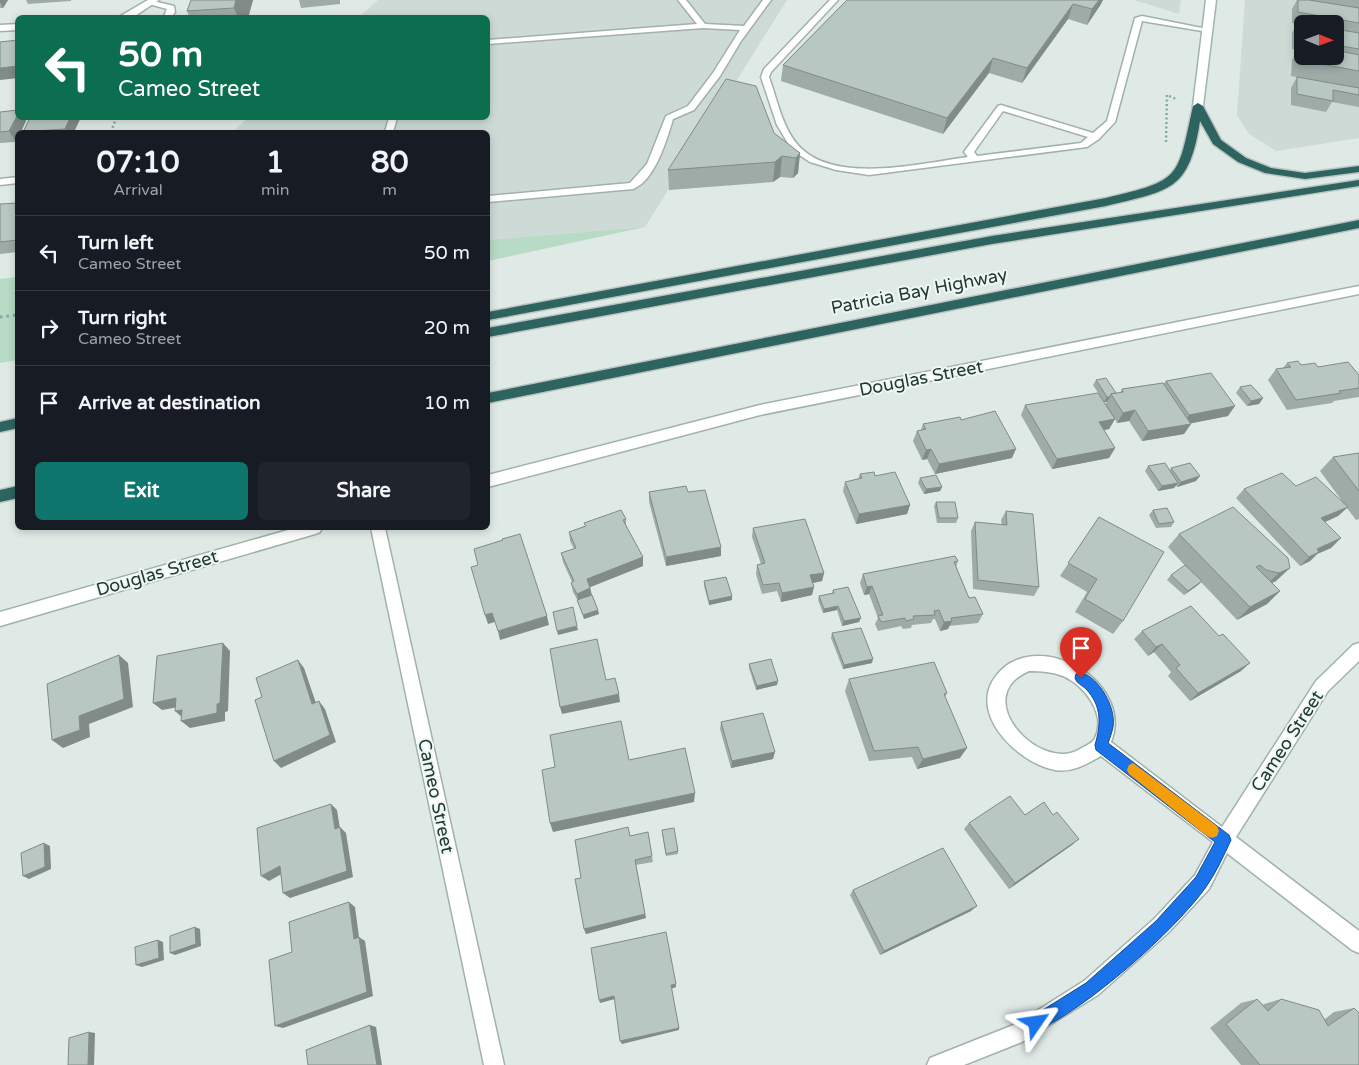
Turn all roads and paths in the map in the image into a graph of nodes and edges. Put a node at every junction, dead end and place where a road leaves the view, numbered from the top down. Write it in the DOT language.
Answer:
graph roads {
  1 [pos="682,0"];
  2 [pos="767,0"];
  3 [pos="834,0"];
  4 [pos="1211,0"];
  5 [pos="153,1"];
  6 [pos="129,15"];
  7 [pos="170,15"];
  8 [pos="703,26"];
  9 [pos="15,27"];
  10 [pos="0,28"];
  11 [pos="746,28"];
  12 [pos="1208,30"];
  13 [pos="490,42"];
  14 [pos="1198,106"];
  15 [pos="1096,137"];
  16 [pos="975,158"];
  17 [pos="1359,169"];
  18 [pos="15,180"];
  19 [pos="0,182"];
  20 [pos="1359,183"];
  21 [pos="490,200"];
  22 [pos="1359,224"];
  23 [pos="1359,290"];
  24 [pos="15,315"];
  25 [pos="490,316"];
  26 [pos="0,317"];
  27 [pos="490,333"];
  28 [pos="490,398"];
  29 [pos="15,424"];
  30 [pos="0,427"];
  31 [pos="490,480"];
  32 [pos="15,493"];
  33 [pos="0,496"];
  34 [pos="308,530"];
  35 [pos="378,530"];
  36 [pos="0,619"];
  37 [pos="1359,650"];
  38 [pos="1101,745"];
  39 [pos="1224,840"];
  40 [pos="1359,943"];
  41 [pos="494,1065"];
  42 [pos="937,1065"];
  1 -- 8 [label="lane"];
  2 -- 11 [label="lane"];
  3 -- 16 [label="lane"];
  4 -- 12 [label="street"];
  5 -- 6 [label="street"];
  5 -- 7 [label="lane"];
  8 -- 11 [label="lane"];
  8 -- 13 [label="lane"];
  9 -- 10 [label="street"];
  11 -- 21 [label="lane"];
  12 -- 14 [label="street"];
  12 -- 15 [label="lane"];
  14 -- 17 [label="highway"];
  14 -- 25 [label="highway"];
  15 -- 16 [label="lane"];
  15 -- 16 [label="lane"];
  18 -- 19 [label="street"];
  20 -- 27 [label="highway, Patricia Bay Highway"];
  22 -- 28 [label="highway, Patricia Bay Highway"];
  23 -- 31 [label="street, Douglas Street"];
  24 -- 26 [label="path"];
  29 -- 30 [label="highway"];
  32 -- 33 [label="highway"];
  34 -- 36 [label="street, Douglas Street"];
  35 -- 41 [label="street, Cameo Street"];
  37 -- 39 [label="street, Cameo Street"];
  38 -- 38 [label="street"];
  38 -- 39 [label="street"];
  39 -- 40 [label="street"];
  39 -- 42 [label="street, Cameo Street"];
}
